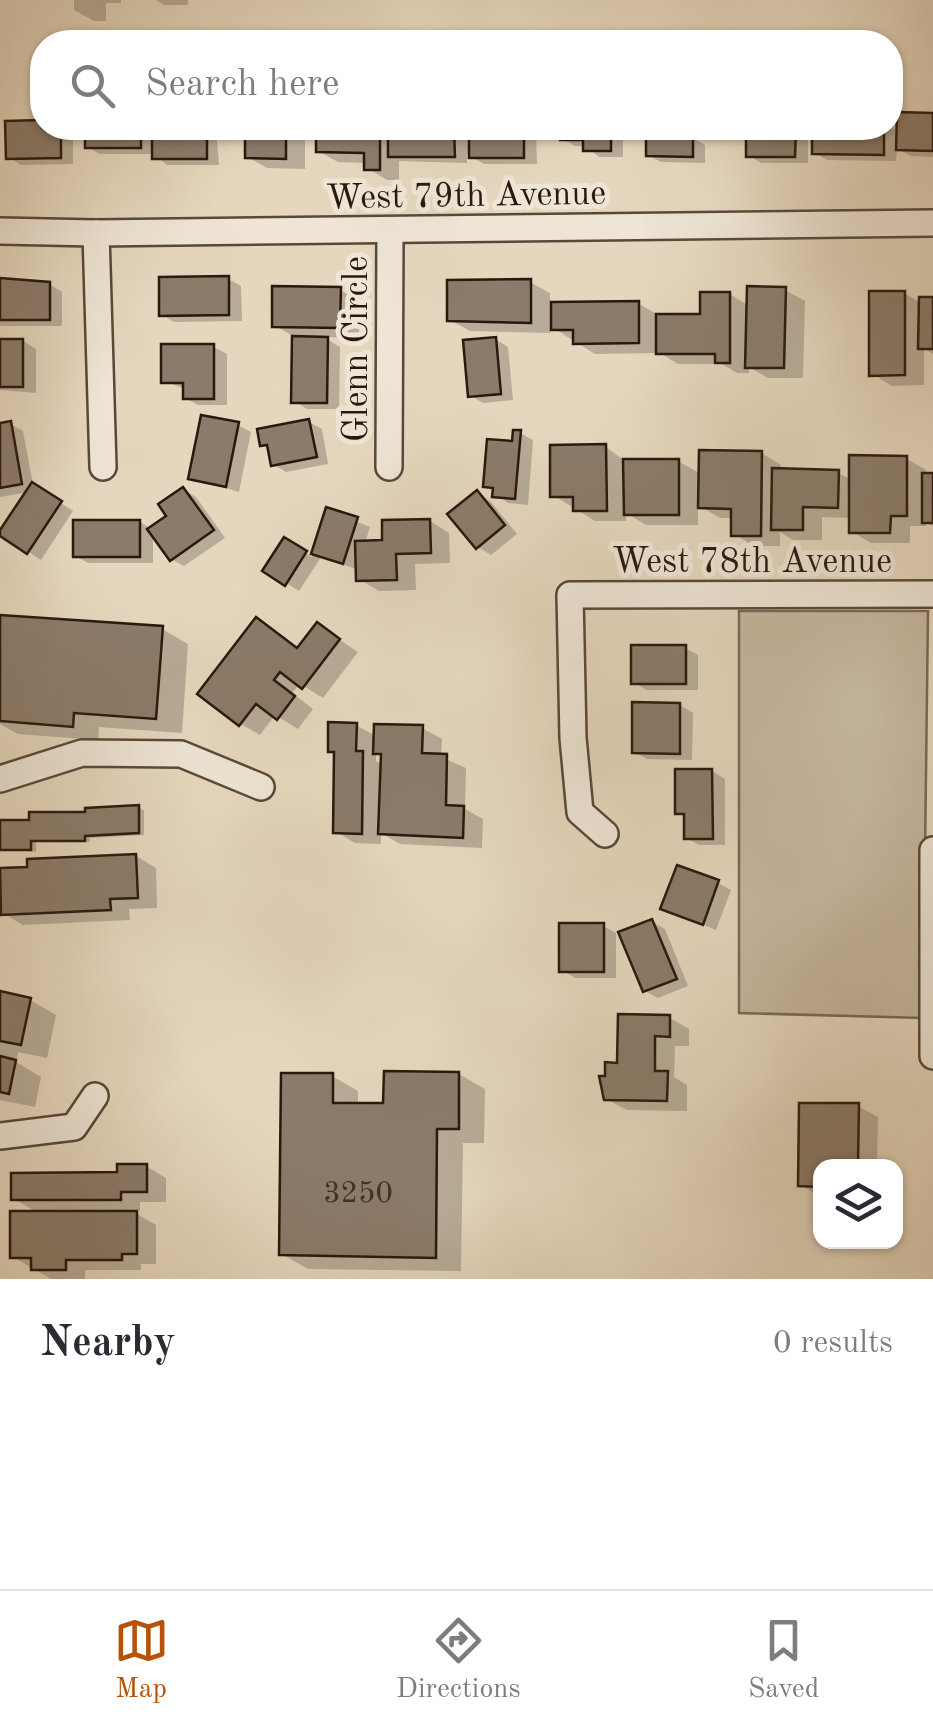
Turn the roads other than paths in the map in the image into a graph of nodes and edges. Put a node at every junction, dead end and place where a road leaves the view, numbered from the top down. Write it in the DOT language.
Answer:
graph roads {
  1 [pos="933,223"];
  2 [pos="0,230"];
  3 [pos="390,230"];
  4 [pos="96,233"];
  5 [pos="103,467"];
  6 [pos="389,467"];
  7 [pos="933,594"];
  8 [pos="0,779"];
  9 [pos="261,786"];
  10 [pos="605,834"];
  11 [pos="933,850"];
  12 [pos="933,1056"];
  13 [pos="95,1096"];
  14 [pos="0,1136"];
  1 -- 3 [label="street, West 79th Avenue"];
  2 -- 4 [label="street, West 79th Avenue"];
  3 -- 4 [label="street, West 79th Avenue"];
  3 -- 6 [label="street, Glenn Circle"];
  4 -- 5 [label="street"];
  7 -- 10 [label="street, West 78th Avenue"];
  8 -- 9 [label="street"];
  11 -- 12 [label="street"];
  13 -- 14 [label="street"];
}
